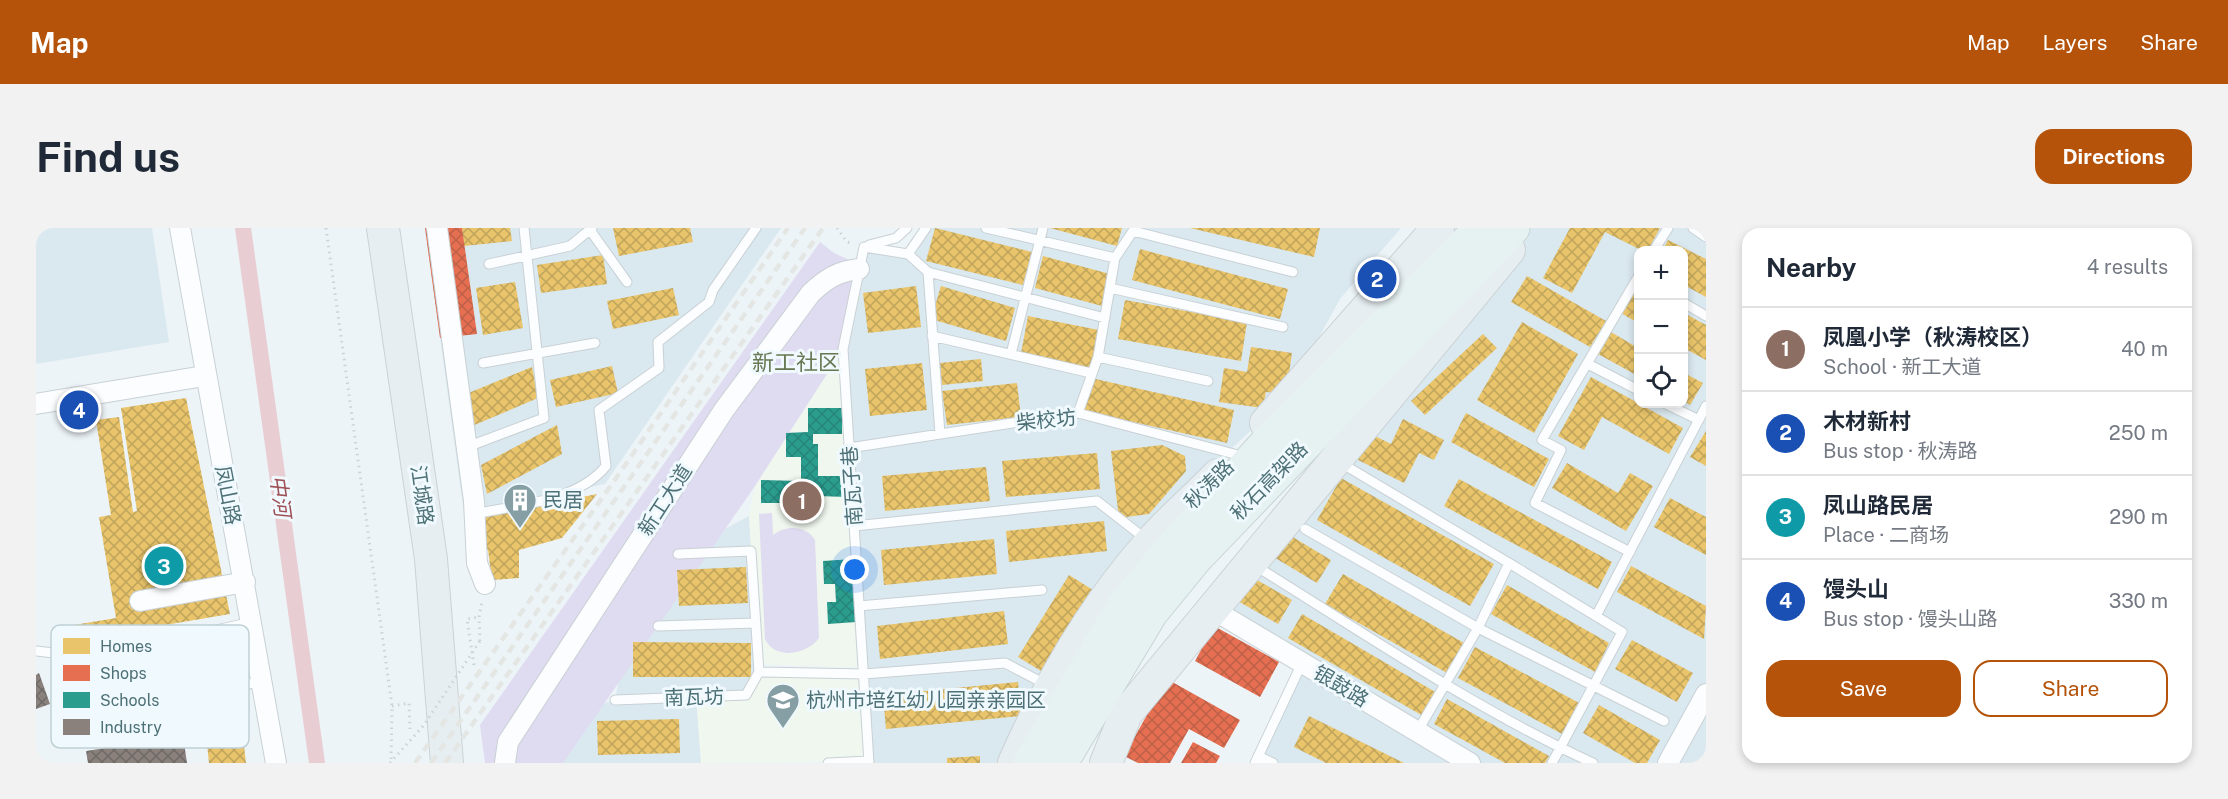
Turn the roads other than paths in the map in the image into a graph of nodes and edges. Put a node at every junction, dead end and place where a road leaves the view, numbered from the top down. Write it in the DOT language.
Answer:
graph roads {
  1 [pos="180,228"];
  2 [pos="383,228"];
  3 [pos="437,228"];
  4 [pos="524,228"];
  5 [pos="756,228"];
  6 [pos="908,228"];
  7 [pos="926,228"];
  8 [pos="986,228"];
  9 [pos="1043,228"];
  10 [pos="1438,228"];
  11 [pos="1456,228"];
  12 [pos="1481,228"];
  13 [pos="1513,228"];
  14 [pos="1524,228"];
  15 [pos="1668,228"];
  16 [pos="1693,228"];
  17 [pos="591,229"];
  18 [pos="1134,230"];
  19 [pos="1706,237"];
  20 [pos="1040,241"];
  21 [pos="1657,246"];
  22 [pos="864,247"];
  23 [pos="908,254"];
  24 [pos="527,256"];
  25 [pos="1115,258"];
  26 [pos="489,264"];
  27 [pos="859,269"];
  28 [pos="928,272"];
  29 [pos="1293,272"];
  30 [pos="627,282"];
  31 [pos="1634,285"];
  32 [pos="1110,288"];
  33 [pos="1025,297"];
  34 [pos="1688,306"];
  35 [pos="1402,307"];
  36 [pos="1706,316"];
  37 [pos="1105,318"];
  38 [pos="1283,327"];
  39 [pos="932,336"];
  40 [pos="595,343"];
  41 [pos="537,353"];
  42 [pos="1011,354"];
  43 [pos="1098,357"];
  44 [pos="483,363"];
  45 [pos="1587,364"];
  46 [pos="1091,373"];
  47 [pos="204,376"];
  48 [pos="1208,381"];
  49 [pos="1634,388"];
  50 [pos="36,404"];
  51 [pos="1706,406"];
  52 [pos="1674,408"];
  53 [pos="1078,414"];
  54 [pos="1699,420"];
  55 [pos="940,434"];
  56 [pos="466,447"];
  57 [pos="849,448"];
  58 [pos="1238,455"];
  59 [pos="1335,459"];
  60 [pos="474,514"];
  61 [pos="854,526"];
  62 [pos="1305,529"];
  63 [pos="1150,543"];
  64 [pos="1630,552"];
  65 [pos="678,554"];
  66 [pos="1509,563"];
  67 [pos="1262,570"];
  68 [pos="245,582"];
  69 [pos="485,584"];
  70 [pos="1042,590"];
  71 [pos="140,601"];
  72 [pos="859,606"];
  73 [pos="1212,609"];
  74 [pos="1596,616"];
  75 [pos="252,622"];
  76 [pos="756,623"];
  77 [pos="238,625"];
  78 [pos="658,626"];
  79 [pos="1478,628"];
  80 [pos="36,651"];
  81 [pos="51,653"];
  82 [pos="1302,663"];
  83 [pos="759,672"];
  84 [pos="864,674"];
  85 [pos="262,681"];
  86 [pos="1446,683"];
  87 [pos="249,684"];
  88 [pos="1050,686"];
  89 [pos="1592,687"];
  90 [pos="1706,694"];
  91 [pos="615,700"];
  92 [pos="1664,721"];
  93 [pos="1417,732"];
  94 [pos="1560,748"];
  95 [pos="1257,759"];
  96 [pos="869,762"];
  97 [pos="276,763"];
  98 [pos="447,763"];
  99 [pos="505,763"];
  100 [pos="828,763"];
  101 [pos="1014,763"];
  102 [pos="1030,763"];
  103 [pos="1061,763"];
  104 [pos="1086,763"];
  105 [pos="1106,763"];
  106 [pos="1273,763"];
  107 [pos="1470,763"];
  108 [pos="1552,763"];
  109 [pos="1593,763"];
  110 [pos="1668,763"];
  1 -- 47 [label="street, 凤山路"];
  2 -- 98 [label="main road, 江城路"];
  3 -- 56 [label="street"];
  4 -- 24 [label="lane"];
  5 -- 60 [label="lane"];
  6 -- 22 [label="lane"];
  7 -- 23 [label="lane"];
  8 -- 20 [label="lane"];
  9 -- 20 [label="lane"];
  10 -- 58 [label="main road, 秋涛路"];
  11 -- 35 [label="highway"];
  12 -- 35 [label="highway, 秋石高架路"];
  13 -- 103 [label="highway, 秋石高架路"];
  14 -- 59 [label="main road"];
  14 -- 104 [label="highway"];
  15 -- 21 [label="lane"];
  16 -- 19 [label="lane"];
  17 -- 24 [label="lane"];
  17 -- 30 [label="lane"];
  18 -- 25 [label="lane"];
  18 -- 29 [label="lane"];
  20 -- 25 [label="lane"];
  20 -- 33 [label="lane"];
  22 -- 23 [label="lane"];
  22 -- 27 [label="lane, 南瓦子巷"];
  23 -- 28 [label="lane"];
  24 -- 26 [label="lane"];
  24 -- 41 [label="lane"];
  25 -- 32 [label="lane"];
  27 -- 57 [label="lane, 南瓦子巷"];
  27 -- 99 [label="street, 新工大道"];
  28 -- 33 [label="lane"];
  28 -- 39 [label="lane"];
  31 -- 45 [label="lane"];
  32 -- 37 [label="lane"];
  32 -- 38 [label="lane"];
  33 -- 37 [label="lane"];
  33 -- 42 [label="lane"];
  34 -- 36 [label="lane"];
  35 -- 102 [label="highway, 秋石高架路"];
  37 -- 43 [label="lane"];
  39 -- 42 [label="lane"];
  39 -- 55 [label="lane"];
  40 -- 41 [label="lane"];
  41 -- 44 [label="lane"];
  41 -- 56 [label="lane"];
  42 -- 46 [label="lane"];
  43 -- 46 [label="lane"];
  43 -- 48 [label="lane"];
  45 -- 49 [label="lane"];
  45 -- 64 [label="lane"];
  46 -- 53 [label="lane"];
  47 -- 50 [label="street"];
  47 -- 68 [label="street, 凤山路"];
  51 -- 54 [label="lane"];
  52 -- 54 [label="lane"];
  53 -- 55 [label="lane, 柴校坊"];
  53 -- 58 [label="lane, 柴校坊"];
  54 -- 64 [label="lane"];
  55 -- 57 [label="lane, 柴校坊"];
  56 -- 60 [label="street"];
  57 -- 61 [label="lane, 南瓦子巷"];
  58 -- 63 [label="main road, 秋涛路"];
  59 -- 66 [label="lane"];
  59 -- 73 [label="main road"];
  60 -- 69 [label="street"];
  61 -- 63 [label="lane"];
  61 -- 72 [label="lane, 南瓦子巷"];
  62 -- 79 [label="lane"];
  63 -- 88 [label="main road, 秋涛路"];
  64 -- 74 [label="lane"];
  65 -- 76 [label="lane"];
  66 -- 74 [label="lane"];
  66 -- 79 [label="lane"];
  67 -- 86 [label="lane"];
  68 -- 71 [label="street"];
  68 -- 75 [label="street, 凤山路"];
  70 -- 72 [label="lane"];
  72 -- 84 [label="lane, 南瓦子巷"];
  73 -- 82 [label="street, 银鼓路"];
  73 -- 105 [label="main road"];
  74 -- 89 [label="lane"];
  75 -- 77 [label="lane"];
  75 -- 85 [label="street, 凤山路"];
  76 -- 78 [label="lane"];
  76 -- 83 [label="lane"];
  79 -- 86 [label="lane"];
  79 -- 89 [label="lane"];
  80 -- 81 [label="lane"];
  82 -- 93 [label="street, 银鼓路"];
  82 -- 95 [label="lane"];
  83 -- 84 [label="lane"];
  83 -- 91 [label="lane, 南瓦坊"];
  84 -- 88 [label="lane"];
  84 -- 96 [label="lane, 南瓦子巷"];
  85 -- 87 [label="lane"];
  85 -- 97 [label="street, 凤山路"];
  86 -- 93 [label="lane"];
  86 -- 94 [label="lane"];
  88 -- 101 [label="main road, 秋涛路"];
  89 -- 92 [label="lane"];
  89 -- 94 [label="lane"];
  90 -- 110 [label="street"];
  93 -- 107 [label="street, 银鼓路"];
  94 -- 108 [label="lane"];
  94 -- 109 [label="lane"];
  95 -- 106 [label="lane"];
  96 -- 100 [label="lane"];
}
